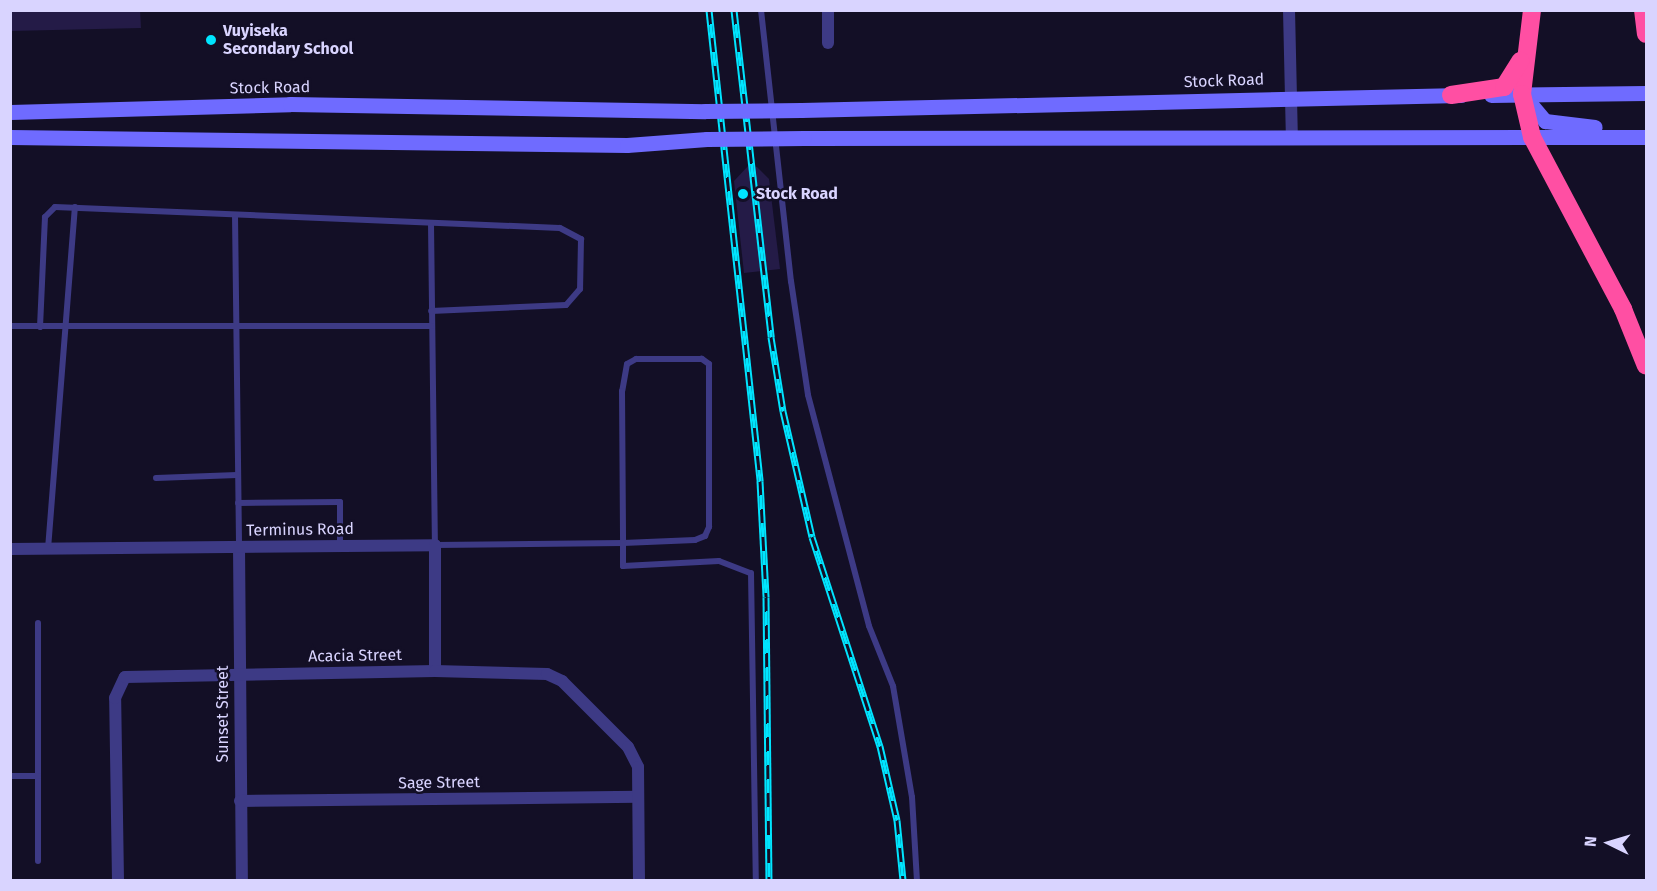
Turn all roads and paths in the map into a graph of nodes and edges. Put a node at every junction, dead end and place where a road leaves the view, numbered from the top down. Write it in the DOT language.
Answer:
graph roads {
  1 [pos="761,10"];
  2 [pos="828,10"];
  3 [pos="1289,10"];
  4 [pos="1530,10"];
  5 [pos="1643,10"];
  6 [pos="1647,34"];
  7 [pos="828,43"];
  8 [pos="1647,93"];
  9 [pos="1522,94"];
  10 [pos="1451,95"];
  11 [pos="1291,97"];
  12 [pos="10,112"];
  13 [pos="1647,127"];
  14 [pos="10,137"];
  15 [pos="1532,137"];
  16 [pos="1647,137"];
  17 [pos="1292,139"];
  18 [pos="75,207"];
  19 [pos="234,215"];
  20 [pos="431,224"];
  21 [pos="431,311"];
  22 [pos="10,326"];
  23 [pos="431,326"];
  24 [pos="40,327"];
  25 [pos="65,327"];
  26 [pos="235,327"];
  27 [pos="1647,366"];
  28 [pos="237,475"];
  29 [pos="156,478"];
  30 [pos="238,502"];
  31 [pos="623,543"];
  32 [pos="340,546"];
  33 [pos="435,546"];
  34 [pos="239,547"];
  35 [pos="10,549"];
  36 [pos="48,549"];
  37 [pos="38,623"];
  38 [pos="435,671"];
  39 [pos="240,673"];
  40 [pos="10,776"];
  41 [pos="38,776"];
  42 [pos="638,797"];
  43 [pos="240,801"];
  44 [pos="38,861"];
  45 [pos="118,880"];
  46 [pos="242,880"];
  47 [pos="639,880"];
  48 [pos="756,880"];
  49 [pos="917,880"];
  1 -- 49 [label="lane"];
  2 -- 7 [label="street"];
  3 -- 11 [label="street"];
  4 -- 9 [label="highway"];
  4 -- 10 [label="highway"];
  5 -- 6 [label="highway"];
  8 -- 9 [label="main road, Stock Road"];
  9 -- 10 [label="main road, Stock Road"];
  9 -- 13 [label="main road"];
  9 -- 15 [label="highway"];
  10 -- 11 [label="main road, Stock Road"];
  11 -- 12 [label="main road, Stock Road, bridge"];
  11 -- 17 [label="street"];
  14 -- 17 [label="main road, bridge"];
  15 -- 16 [label="main road"];
  15 -- 17 [label="main road"];
  15 -- 27 [label="highway"];
  18 -- 19 [label="lane"];
  18 -- 24 [label="lane"];
  18 -- 25 [label="lane"];
  19 -- 20 [label="lane"];
  19 -- 26 [label="lane"];
  20 -- 21 [label="lane"];
  20 -- 21 [label="lane"];
  21 -- 23 [label="lane"];
  22 -- 24 [label="lane"];
  23 -- 26 [label="lane"];
  23 -- 33 [label="lane"];
  24 -- 25 [label="lane"];
  25 -- 26 [label="lane"];
  25 -- 36 [label="lane"];
  26 -- 28 [label="lane"];
  28 -- 29 [label="lane"];
  28 -- 30 [label="lane"];
  30 -- 32 [label="lane"];
  30 -- 34 [label="lane"];
  31 -- 31 [label="lane"];
  31 -- 33 [label="lane, Terminus Road"];
  31 -- 48 [label="lane"];
  32 -- 33 [label="street, Terminus Road"];
  32 -- 34 [label="street, Terminus Road"];
  33 -- 38 [label="street"];
  34 -- 36 [label="street, Terminus Road"];
  34 -- 39 [label="street, Sunset Street"];
  35 -- 36 [label="street, Terminus Road"];
  37 -- 41 [label="lane"];
  38 -- 39 [label="street, Acacia Street"];
  38 -- 42 [label="street, Acacia Street"];
  39 -- 43 [label="street, Sunset Street"];
  39 -- 45 [label="street, Acacia Street"];
  40 -- 41 [label="lane"];
  41 -- 44 [label="lane"];
  42 -- 43 [label="street, Sage Street"];
  42 -- 47 [label="street, Acacia Street"];
  43 -- 46 [label="street, Sunset Street"];
}
